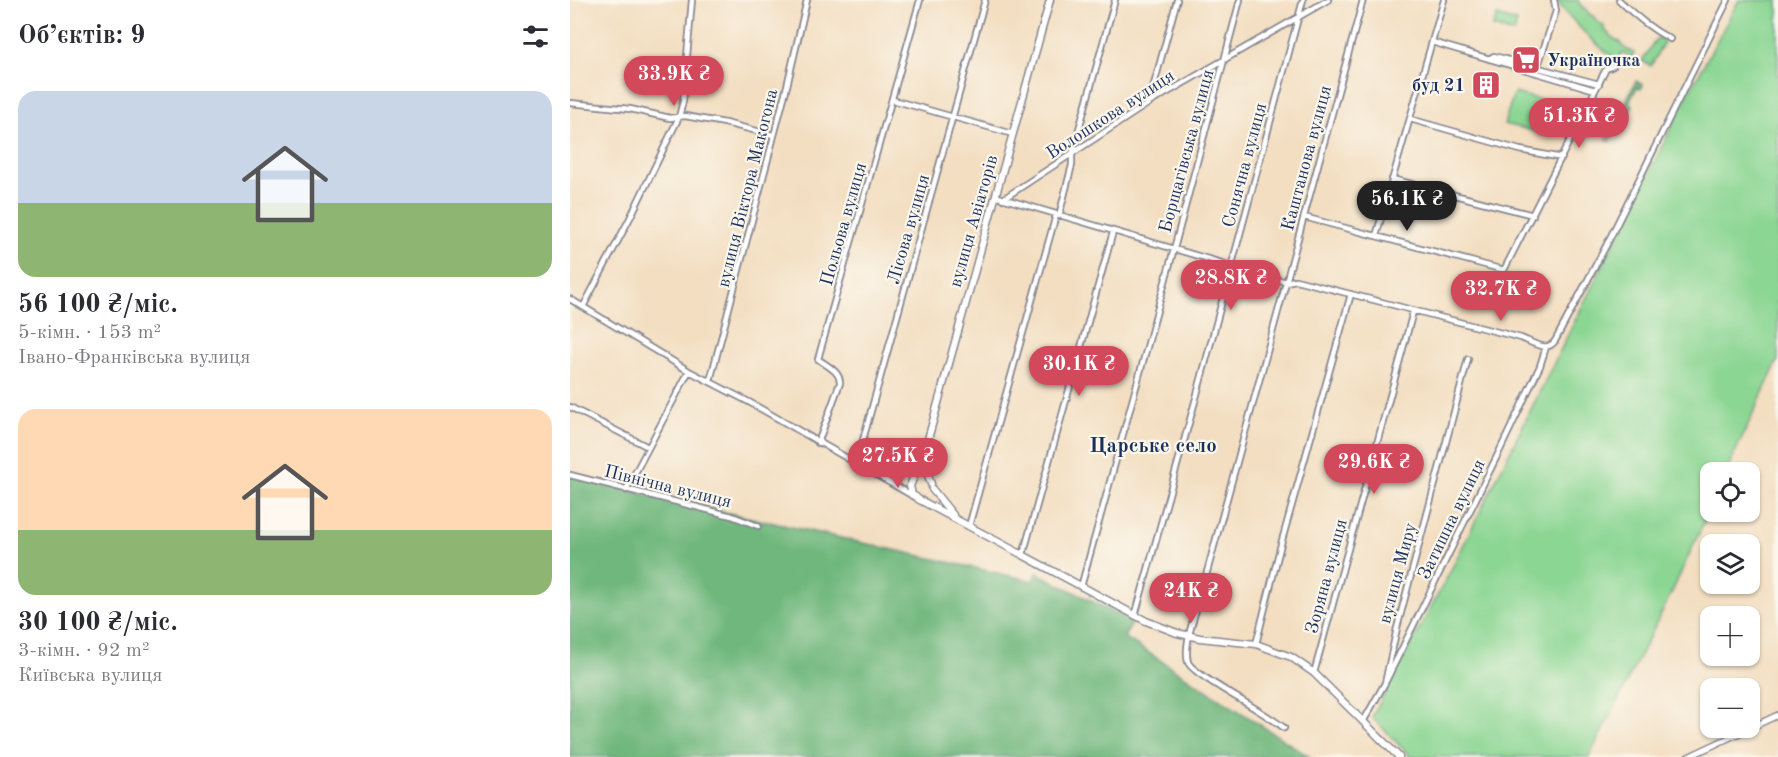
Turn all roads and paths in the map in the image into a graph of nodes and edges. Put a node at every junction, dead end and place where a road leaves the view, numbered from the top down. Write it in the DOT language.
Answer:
graph roads {
  1 [pos="693,0"];
  2 [pos="807,0"];
  3 [pos="920,0"];
  4 [pos="985,0"];
  5 [pos="1050,0"];
  6 [pos="1115,0"];
  7 [pos="1177,0"];
  8 [pos="1240,0"];
  9 [pos="1303,0"];
  10 [pos="1328,0"];
  11 [pos="1363,0"];
  12 [pos="1444,0"];
  13 [pos="1554,0"];
  14 [pos="1619,0"];
  15 [pos="1728,0"];
  16 [pos="1298,17"];
  17 [pos="1670,39"];
  18 [pos="1432,42"];
  19 [pos="1224,59"];
  20 [pos="1613,66"];
  21 [pos="1537,71"];
  22 [pos="1599,84"];
  23 [pos="1596,90"];
  24 [pos="893,99"];
  25 [pos="570,103"];
  26 [pos="1149,103"];
  27 [pos="679,117"];
  28 [pos="953,117"];
  29 [pos="1410,119"];
  30 [pos="1013,134"];
  31 [pos="773,135"];
  32 [pos="1072,154"];
  33 [pos="1562,158"];
  34 [pos="1392,179"];
  35 [pos="995,196"];
  36 [pos="1002,199"];
  37 [pos="1057,215"];
  38 [pos="1533,215"];
  39 [pos="1304,217"];
  40 [pos="1113,232"];
  41 [pos="1376,236"];
  42 [pos="1174,249"];
  43 [pos="1231,266"];
  44 [pos="1286,282"];
  45 [pos="1350,294"];
  46 [pos="570,299"];
  47 [pos="583,307"];
  48 [pos="1413,312"];
  49 [pos="1546,347"];
  50 [pos="1468,359"];
  51 [pos="689,371"];
  52 [pos="710,381"];
  53 [pos="570,407"];
  54 [pos="818,443"];
  55 [pos="648,447"];
  56 [pos="925,450"];
  57 [pos="856,465"];
  58 [pos="570,475"];
  59 [pos="913,481"];
  60 [pos="891,484"];
  61 [pos="932,486"];
  62 [pos="626,490"];
  63 [pos="917,498"];
  64 [pos="955,518"];
  65 [pos="758,526"];
  66 [pos="969,526"];
  67 [pos="1023,555"];
  68 [pos="1080,587"];
  69 [pos="1135,615"];
  70 [pos="1190,636"];
  71 [pos="1256,644"];
  72 [pos="1314,673"];
  73 [pos="1385,683"];
  74 [pos="1778,715"];
  75 [pos="1363,722"];
  76 [pos="1284,728"];
  77 [pos="1399,757"];
  78 [pos="1688,757"];
  1 -- 27 [label="street"];
  2 -- 31 [label="street, вулиця Віктора Макогона"];
  3 -- 24 [label="street, Польова вулиця"];
  4 -- 28 [label="street, Лісова вулиця"];
  5 -- 30 [label="main road, вулиця Авіаторів"];
  6 -- 32 [label="street"];
  7 -- 26 [label="street"];
  8 -- 19 [label="street, Борщагівська вулиця"];
  9 -- 16 [label="street, Сонячна вулиця"];
  10 -- 16 [label="street, Волошкова вулиця"];
  11 -- 39 [label="street, Каштанова вулиця"];
  12 -- 18 [label="street"];
  13 -- 21 [label="street"];
  14 -- 17 [label="street"];
  15 -- 49 [label="street"];
  16 -- 19 [label="street, Волошкова вулиця"];
  16 -- 43 [label="street, Сонячна вулиця"];
  18 -- 21 [label="street"];
  18 -- 29 [label="street"];
  19 -- 26 [label="street, Волошкова вулиця"];
  19 -- 42 [label="street, Борщагівська вулиця"];
  20 -- 22 [label="street"];
  21 -- 22 [label="street"];
  21 -- 23 [label="street"];
  22 -- 23 [label="street"];
  23 -- 33 [label="street"];
  24 -- 28 [label="street"];
  24 -- 54 [label="street, Польова вулиця"];
  25 -- 27 [label="street"];
  26 -- 32 [label="street, Волошкова вулиця"];
  27 -- 31 [label="street"];
  27 -- 47 [label="street"];
  28 -- 30 [label="street"];
  28 -- 57 [label="street, Лісова вулиця"];
  29 -- 33 [label="street"];
  29 -- 34 [label="street"];
  30 -- 35 [label="main road, вулиця Авіаторів"];
  31 -- 52 [label="street, вулиця Віктора Макогона"];
  32 -- 36 [label="street, Волошкова вулиця"];
  32 -- 37 [label="street"];
  33 -- 38 [label="street"];
  34 -- 38 [label="street"];
  34 -- 41 [label="street"];
  35 -- 36 [label="street"];
  35 -- 56 [label="main road, вулиця Авіаторів"];
  36 -- 37 [label="street"];
  37 -- 40 [label="street"];
  37 -- 66 [label="street"];
  38 -- 41 [label="street"];
  39 -- 41 [label="street"];
  39 -- 44 [label="street, Каштанова вулиця"];
  40 -- 42 [label="street"];
  40 -- 67 [label="street"];
  42 -- 43 [label="street"];
  42 -- 68 [label="street, Борщагівська вулиця"];
  43 -- 44 [label="street"];
  43 -- 69 [label="street, Сонячна вулиця"];
  44 -- 45 [label="street"];
  44 -- 70 [label="street, Каштанова вулиця"];
  45 -- 48 [label="street"];
  45 -- 71 [label="street"];
  46 -- 47 [label="street"];
  47 -- 51 [label="street"];
  48 -- 49 [label="street"];
  48 -- 72 [label="street, Зоряна вулиця"];
  49 -- 73 [label="street, Затишна вулиця"];
  50 -- 73 [label="street, вулиця Миру"];
  51 -- 52 [label="street"];
  51 -- 55 [label="street"];
  52 -- 54 [label="street"];
  53 -- 55 [label="street"];
  54 -- 57 [label="street"];
  55 -- 62 [label="street"];
  56 -- 59 [label="main road, вулиця Авіаторів"];
  56 -- 61 [label="main road, вулиця Авіаторів"];
  57 -- 60 [label="street"];
  58 -- 62 [label="street, Північна вулиця"];
  59 -- 60 [label="street"];
  59 -- 61 [label="main road"];
  59 -- 63 [label="main road"];
  60 -- 63 [label="street"];
  61 -- 63 [label="main road"];
  61 -- 64 [label="main road"];
  62 -- 65 [label="street, Північна вулиця"];
  63 -- 64 [label="main road"];
  64 -- 66 [label="main road"];
  66 -- 67 [label="main road"];
  67 -- 68 [label="main road"];
  68 -- 69 [label="main road"];
  69 -- 70 [label="main road"];
  70 -- 71 [label="main road"];
  70 -- 76 [label="street, Каштанова вулиця"];
  71 -- 72 [label="main road"];
  72 -- 75 [label="main road"];
  73 -- 75 [label="street, вулиця Миру"];
  74 -- 78 [label="street"];
  75 -- 77 [label="main road"];
}
